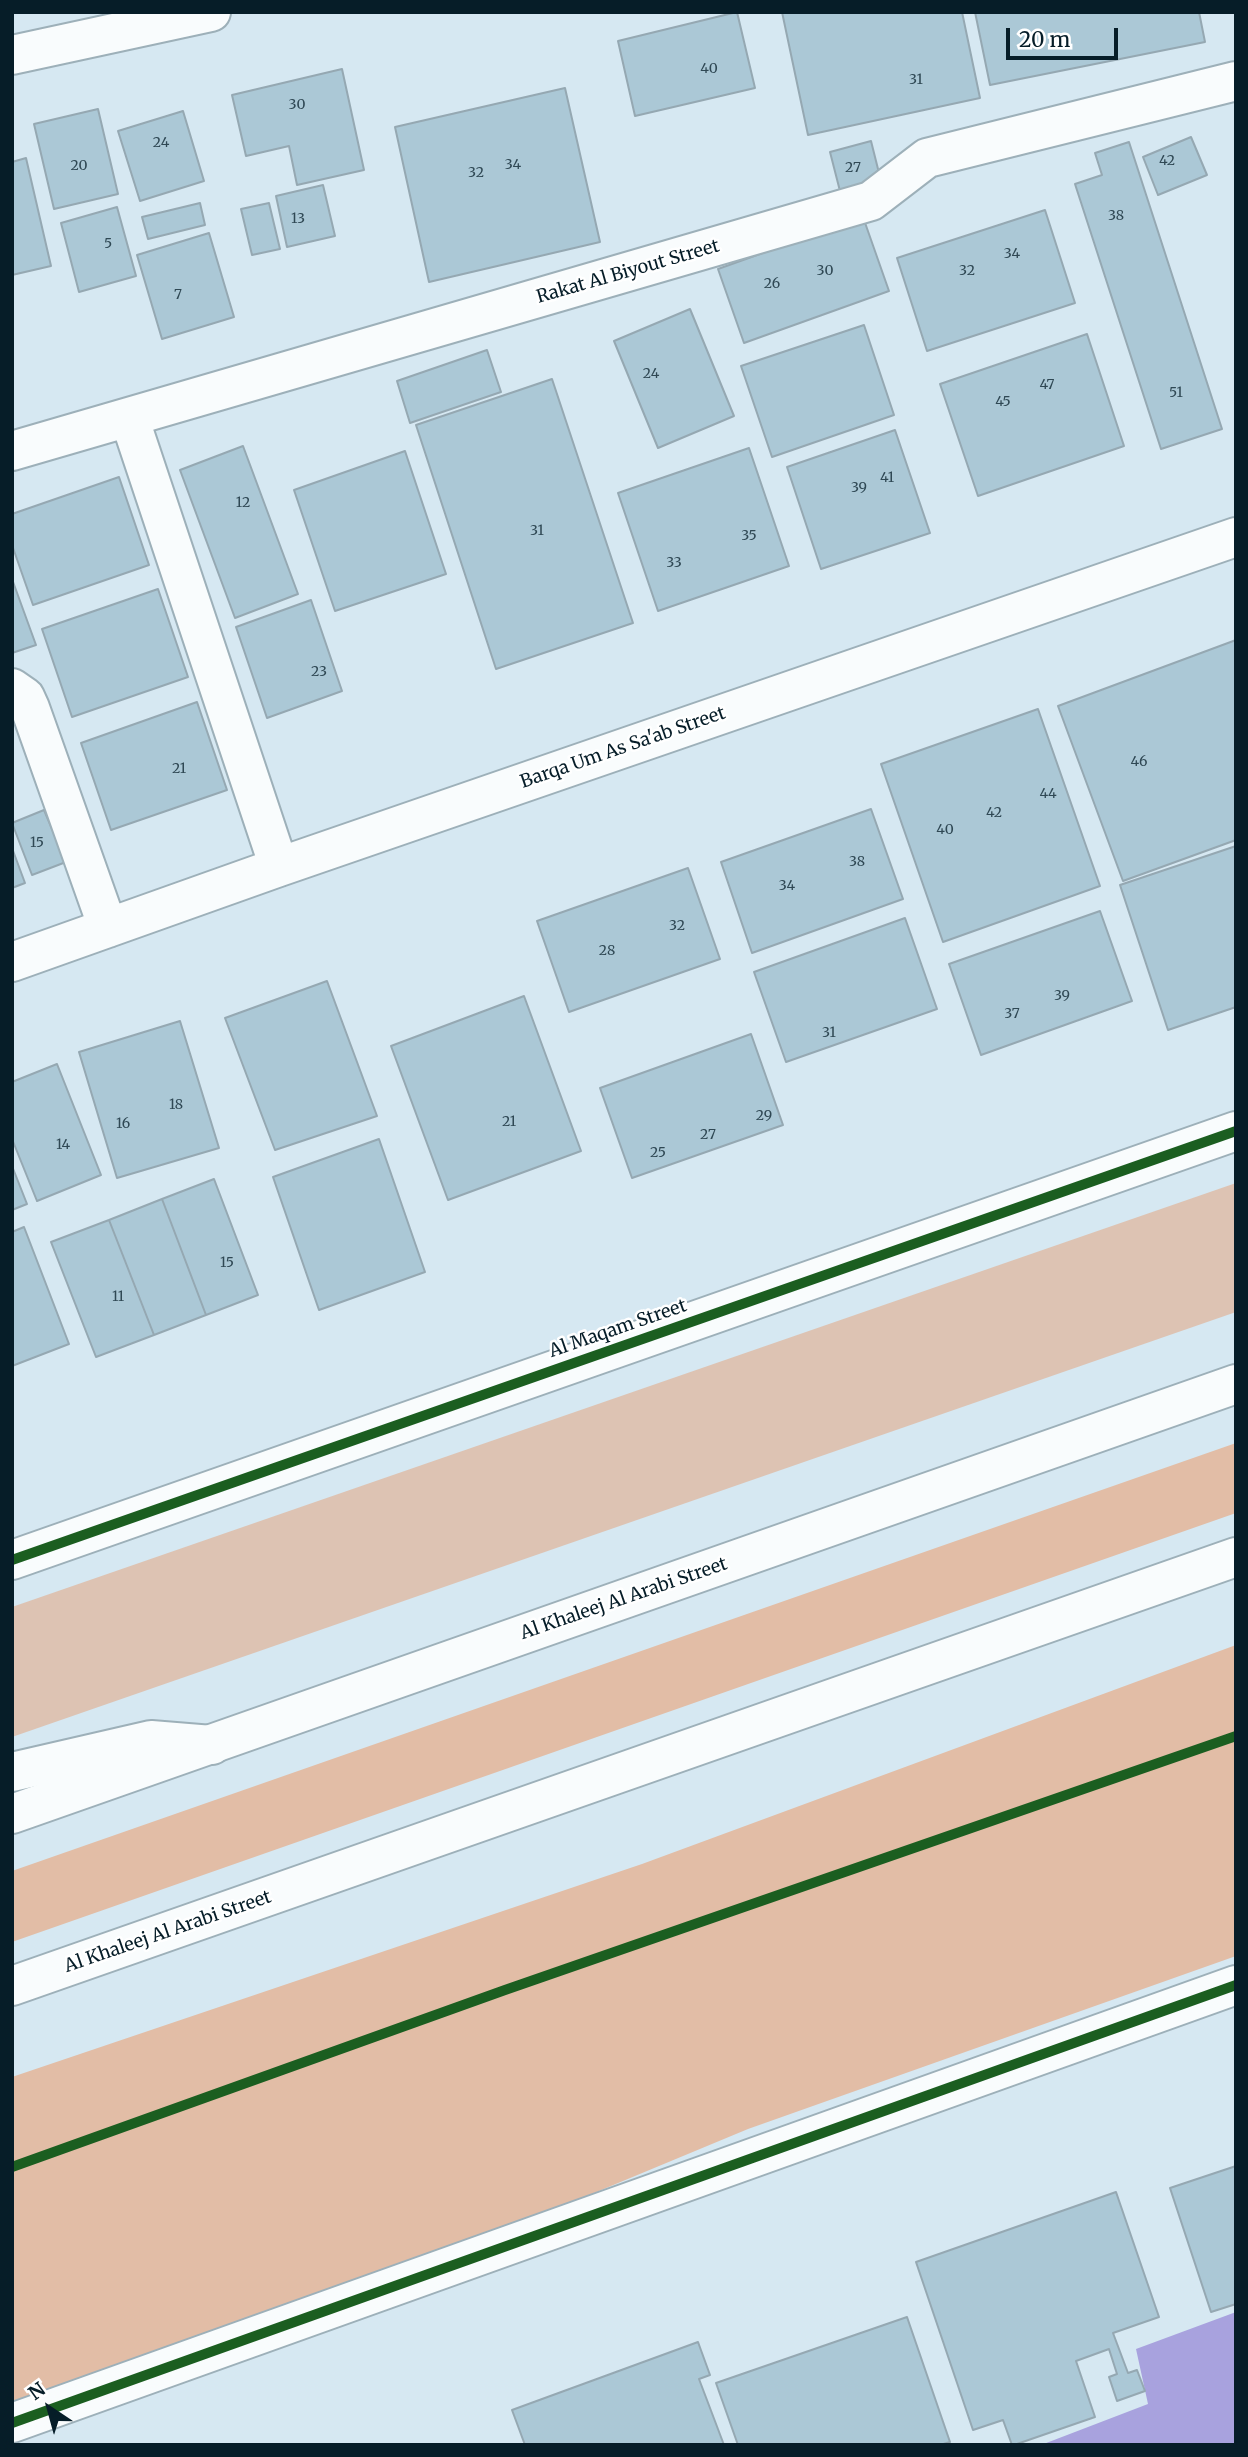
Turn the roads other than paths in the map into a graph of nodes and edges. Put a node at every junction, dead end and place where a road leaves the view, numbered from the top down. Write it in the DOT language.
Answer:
graph roads {
  1 [pos="211,12"];
  2 [pos="12,55"];
  3 [pos="1236,80"];
  4 [pos="129,416"];
  5 [pos="12,451"];
  6 [pos="1236,537"];
  7 [pos="12,688"];
  8 [pos="279,867"];
  9 [pos="108,928"];
  10 [pos="12,962"];
  11 [pos="1236,1131"];
  12 [pos="1236,1384"];
  13 [pos="1236,1557"];
  14 [pos="12,1560"];
  15 [pos="212,1745"];
  16 [pos="12,1772"];
  17 [pos="12,1814"];
  18 [pos="1236,1985"];
  19 [pos="12,1986"];
  20 [pos="12,2423"];
  1 -- 2 [label="main road"];
  3 -- 4 [label="main road, Rakat Al Biyout Street"];
  4 -- 5 [label="main road, Rakat Al Biyout Street"];
  4 -- 8 [label="main road"];
  6 -- 8 [label="main road, Barqa Um As Sa'ab Street"];
  7 -- 9 [label="main road"];
  8 -- 9 [label="main road, Barqa Um As Sa'ab Street"];
  9 -- 10 [label="main road, Barqa Um As Sa'ab Street"];
  11 -- 14 [label="main road, Al Maqam Street"];
  12 -- 15 [label="main road, Al Khaleej Al Arabi Street"];
  13 -- 19 [label="main road, Al Khaleej Al Arabi Street"];
  15 -- 16 [label="main road"];
  15 -- 17 [label="main road, Al Khaleej Al Arabi Street"];
  18 -- 20 [label="main road"];
}
